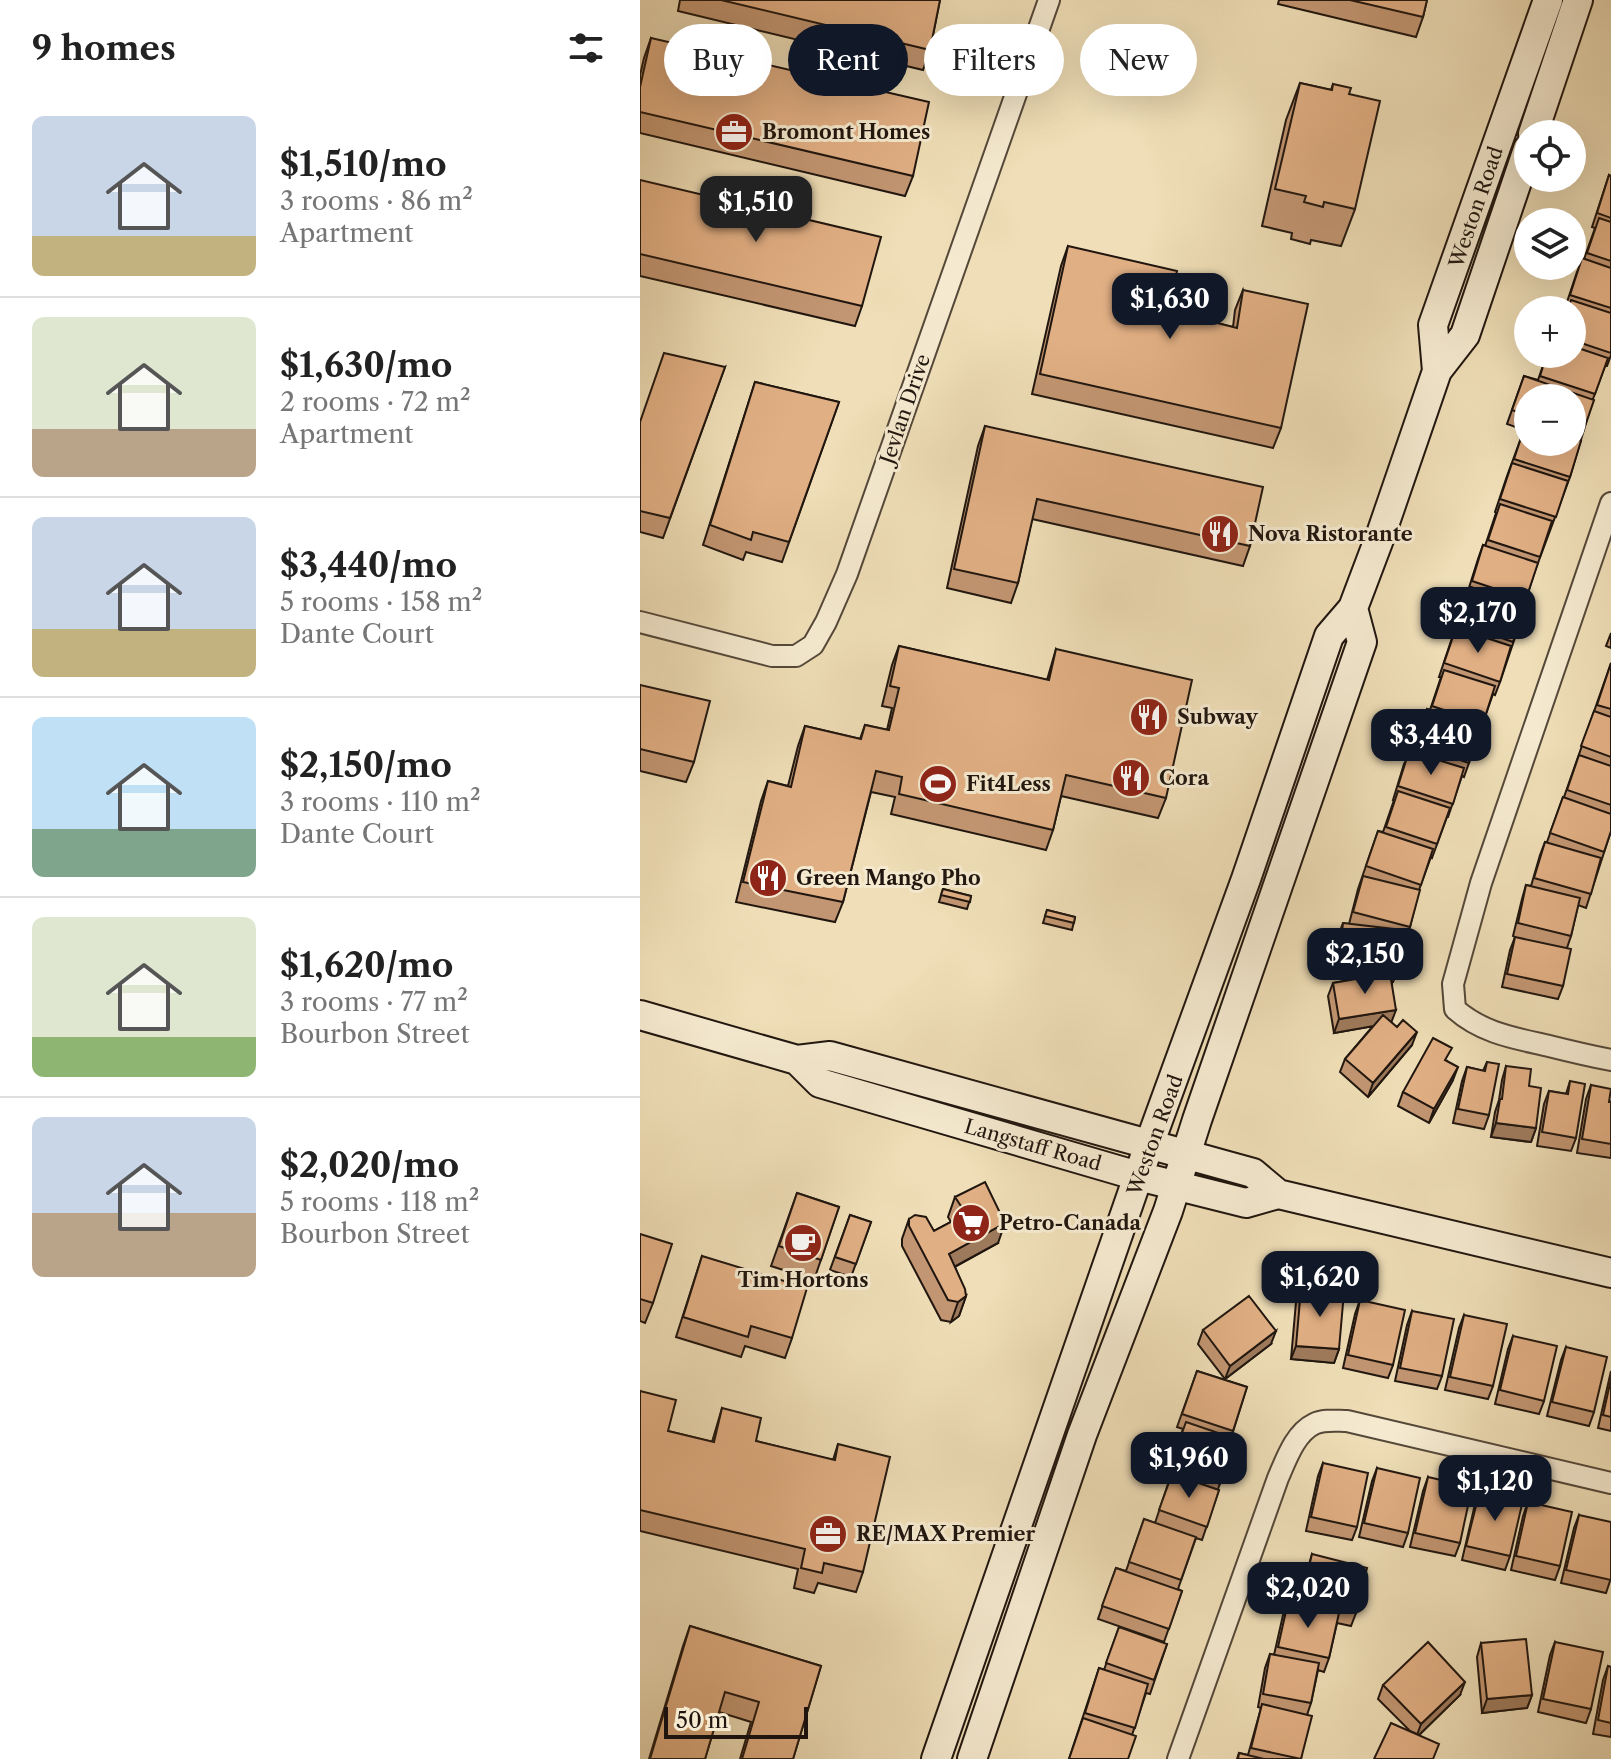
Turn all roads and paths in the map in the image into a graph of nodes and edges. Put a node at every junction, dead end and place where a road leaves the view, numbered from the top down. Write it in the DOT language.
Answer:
graph roads {
  1 [pos="1049,0"];
  2 [pos="1548,0"];
  3 [pos="1578,0"];
  4 [pos="1538,120"];
  5 [pos="1514,190"];
  6 [pos="1437,371"];
  7 [pos="1611,503"];
  8 [pos="1607,528"];
  9 [pos="1353,608"];
  10 [pos="640,622"];
  11 [pos="640,1015"];
  12 [pos="797,1060"];
  13 [pos="1611,1060"];
  14 [pos="1149,1145"];
  15 [pos="1187,1155"];
  16 [pos="1138,1176"];
  17 [pos="1177,1185"];
  18 [pos="1278,1194"];
  19 [pos="1611,1273"];
  20 [pos="1611,1483"];
  21 [pos="936,1759"];
  22 [pos="972,1759"];
  23 [pos="1178,1759"];
  1 -- 10 [label="street, Jevlan Drive"];
  2 -- 6 [label="main road, Weston Road"];
  3 -- 4 [label="main road"];
  5 -- 6 [label="main road, Weston Road"];
  6 -- 9 [label="main road, Weston Road"];
  7 -- 8 [label="street"];
  8 -- 13 [label="street"];
  9 -- 14 [label="main road, Weston Road"];
  9 -- 15 [label="main road, Weston Road"];
  11 -- 12 [label="main road, Langstaff Road"];
  12 -- 14 [label="main road, Langstaff Road"];
  12 -- 16 [label="main road, Langstaff Road"];
  14 -- 15 [label="main road, Langstaff Road"];
  14 -- 16 [label="main road, Weston Road"];
  15 -- 17 [label="main road, Weston Road"];
  15 -- 18 [label="main road, Langstaff Road"];
  16 -- 17 [label="main road, Langstaff Road"];
  16 -- 21 [label="main road, Weston Road"];
  17 -- 18 [label="main road, Langstaff Road"];
  17 -- 22 [label="main road, Weston Road"];
  18 -- 19 [label="main road, Langstaff Road"];
  20 -- 23 [label="street"];
}
